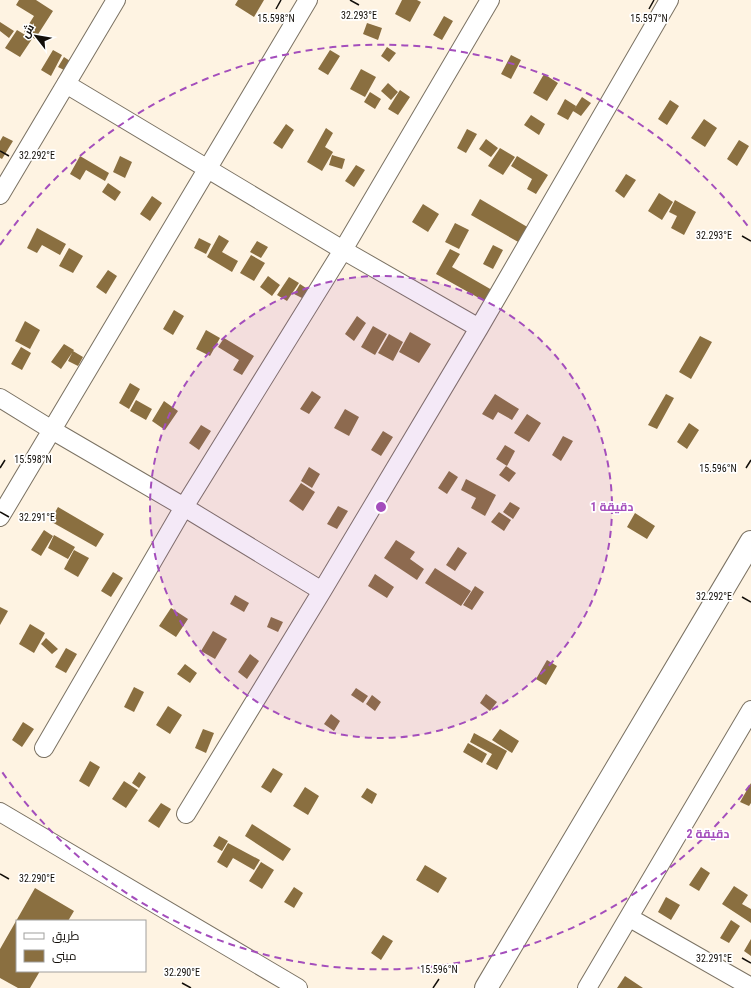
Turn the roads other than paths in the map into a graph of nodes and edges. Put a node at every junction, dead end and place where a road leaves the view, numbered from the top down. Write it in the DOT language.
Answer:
graph roads {
  1 [pos="116,0"];
  2 [pos="308,0"];
  3 [pos="490,0"];
  4 [pos="669,0"];
  5 [pos="66,84"];
  6 [pos="208,169"];
  7 [pos="0,195"];
  8 [pos="343,250"];
  9 [pos="478,328"];
  10 [pos="0,398"];
  11 [pos="52,430"];
  12 [pos="184,507"];
  13 [pos="0,517"];
  14 [pos="751,542"];
  15 [pos="322,592"];
  16 [pos="751,710"];
  17 [pos="44,748"];
  18 [pos="0,812"];
  19 [pos="186,814"];
  20 [pos="630,918"];
  21 [pos="751,987"];
  22 [pos="298,988"];
  23 [pos="486,988"];
  24 [pos="587,988"];
  1 -- 5 [label="street"];
  2 -- 6 [label="street"];
  3 -- 8 [label="street"];
  4 -- 9 [label="street"];
  5 -- 6 [label="street"];
  5 -- 7 [label="street"];
  6 -- 8 [label="street"];
  6 -- 11 [label="street"];
  8 -- 9 [label="street"];
  8 -- 12 [label="street"];
  9 -- 15 [label="street"];
  10 -- 11 [label="street"];
  11 -- 12 [label="street"];
  11 -- 13 [label="street"];
  12 -- 15 [label="street"];
  12 -- 17 [label="street"];
  14 -- 23 [label="street"];
  15 -- 19 [label="street"];
  16 -- 20 [label="street"];
  18 -- 22 [label="street"];
  20 -- 21 [label="street"];
  20 -- 24 [label="street"];
}
